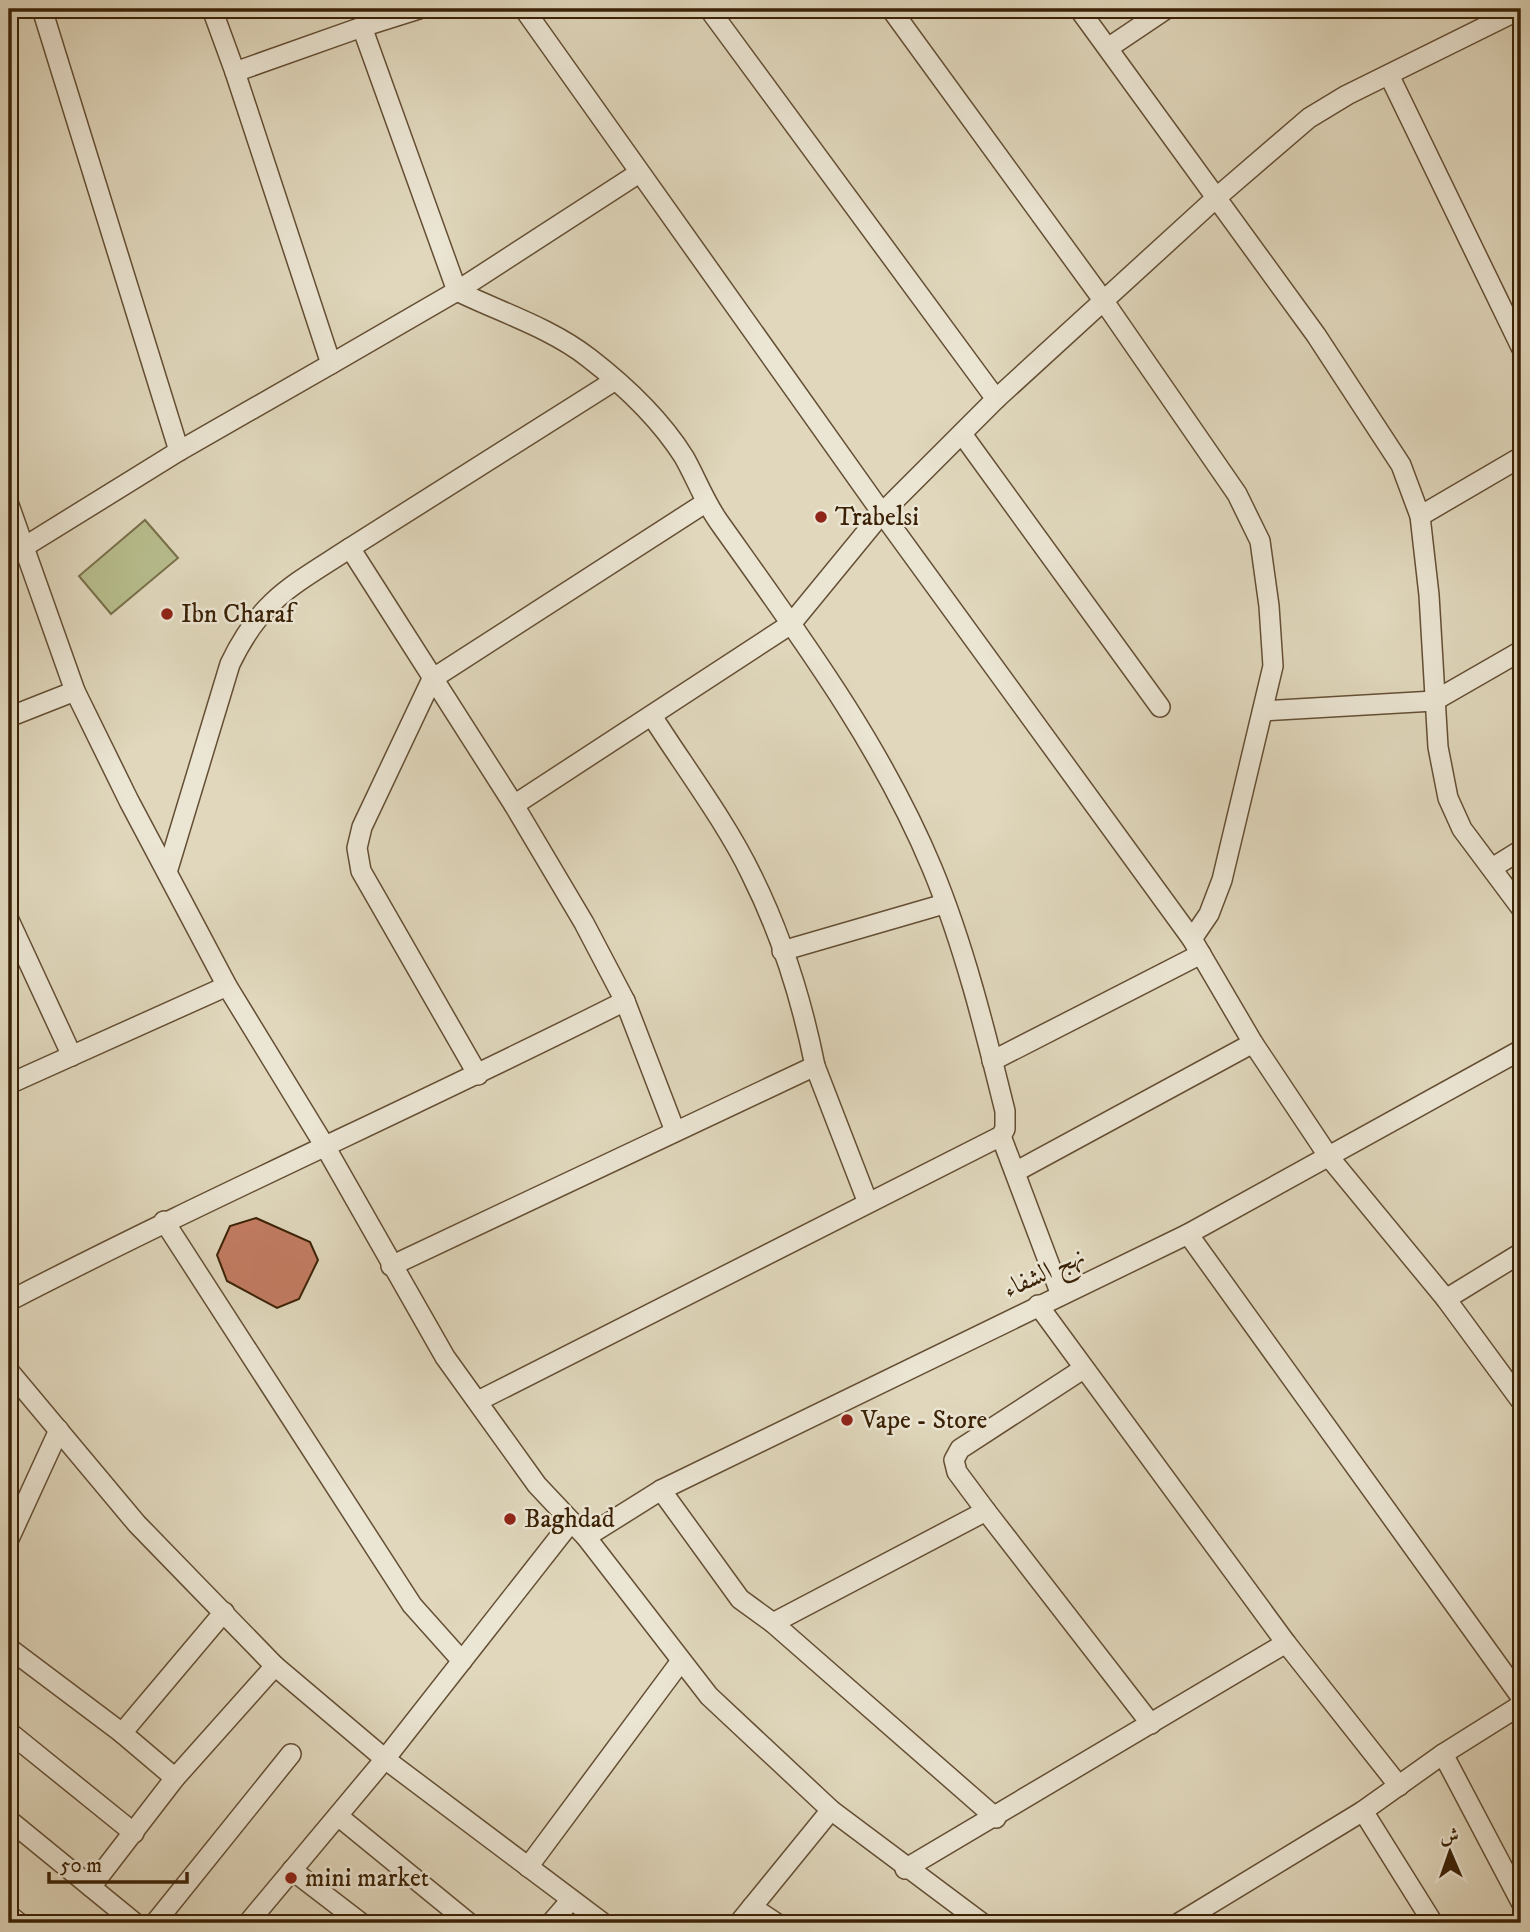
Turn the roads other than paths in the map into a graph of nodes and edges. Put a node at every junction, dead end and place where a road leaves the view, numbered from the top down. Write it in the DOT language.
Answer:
graph roads {
  1 [pos="42,9"];
  2 [pos="212,9"];
  3 [pos="419,9"];
  4 [pos="524,9"];
  5 [pos="709,9"];
  6 [pos="891,9"];
  7 [pos="1079,9"];
  8 [pos="1166,9"];
  9 [pos="1521,9"];
  10 [pos="362,27"];
  11 [pos="1108,48"];
  12 [pos="235,72"];
  13 [pos="1389,75"];
  14 [pos="639,173"];
  15 [pos="1216,198"];
  16 [pos="457,291"];
  17 [pos="1103,300"];
  18 [pos="1521,347"];
  19 [pos="331,364"];
  20 [pos="614,380"];
  21 [pos="996,399"];
  22 [pos="962,434"];
  23 [pos="179,450"];
  24 [pos="1521,457"];
  25 [pos="705,503"];
  26 [pos="9,505"];
  27 [pos="882,513"];
  28 [pos="1420,516"];
  29 [pos="24,548"];
  30 [pos="350,548"];
  31 [pos="791,624"];
  32 [pos="1521,651"];
  33 [pos="432,679"];
  34 [pos="75,691"];
  35 [pos="1434,701"];
  36 [pos="1160,707"];
  37 [pos="1263,712"];
  38 [pos="652,716"];
  39 [pos="9,717"];
  40 [pos="514,805"];
  41 [pos="1521,850"];
  42 [pos="1492,868"];
  43 [pos="168,869"];
  44 [pos="944,904"];
  45 [pos="1521,908"];
  46 [pos="9,920"];
  47 [pos="1196,946"];
  48 [pos="782,951"];
  49 [pos="228,986"];
  50 [pos="625,1001"];
  51 [pos="1253,1042"];
  52 [pos="1521,1050"];
  53 [pos="72,1056"];
  54 [pos="992,1060"];
  55 [pos="815,1066"];
  56 [pos="478,1075"];
  57 [pos="9,1084"];
  58 [pos="674,1131"];
  59 [pos="1001,1136"];
  60 [pos="326,1148"];
  61 [pos="1329,1157"];
  62 [pos="1017,1171"];
  63 [pos="868,1203"];
  64 [pos="164,1221"];
  65 [pos="1188,1234"];
  66 [pos="1521,1253"];
  67 [pos="391,1266"];
  68 [pos="1060,1295"];
  69 [pos="1446,1299"];
  70 [pos="9,1301"];
  71 [pos="1038,1305"];
  72 [pos="1083,1369"];
  73 [pos="9,1371"];
  74 [pos="478,1401"];
  75 [pos="1521,1401"];
  76 [pos="60,1430"];
  77 [pos="661,1490"];
  78 [pos="986,1511"];
  79 [pos="571,1522"];
  80 [pos="586,1537"];
  81 [pos="9,1539"];
  82 [pos="224,1612"];
  83 [pos="774,1623"];
  84 [pos="1286,1643"];
  85 [pos="9,1648"];
  86 [pos="461,1661"];
  87 [pos="681,1661"];
  88 [pos="275,1666"];
  89 [pos="1521,1697"];
  90 [pos="1521,1705"];
  91 [pos="1151,1724"];
  92 [pos="9,1731"];
  93 [pos="122,1733"];
  94 [pos="291,1754"];
  95 [pos="1443,1754"];
  96 [pos="385,1759"];
  97 [pos="175,1778"];
  98 [pos="1399,1786"];
  99 [pos="831,1810"];
  100 [pos="1363,1811"];
  101 [pos="338,1816"];
  102 [pos="996,1818"];
  103 [pos="9,1820"];
  104 [pos="134,1833"];
  105 [pos="528,1867"];
  106 [pos="905,1869"];
  107 [pos="292,1870"];
  108 [pos="91,1887"];
  109 [pos="570,1901"];
  110 [pos="1521,1902"];
  111 [pos="752,1908"];
  112 [pos="9,1915"];
  113 [pos="252,1922"];
  114 [pos="1186,1922"];
  115 [pos="19,1923"];
  116 [pos="135,1923"];
  117 [pos="155,1923"];
  118 [pos="361,1923"];
  119 [pos="469,1923"];
  120 [pos="551,1923"];
  121 [pos="603,1923"];
  122 [pos="740,1923"];
  123 [pos="776,1923"];
  124 [pos="982,1923"];
  125 [pos="1433,1923"];
  1 -- 23 [label="street"];
  2 -- 12 [label="street"];
  3 -- 10 [label="street"];
  4 -- 14 [label="street"];
  5 -- 21 [label="street"];
  6 -- 17 [label="street"];
  7 -- 11 [label="street"];
  8 -- 11 [label="street"];
  9 -- 13 [label="street"];
  10 -- 12 [label="street"];
  10 -- 16 [label="street"];
  11 -- 15 [label="street"];
  12 -- 19 [label="street"];
  13 -- 15 [label="street"];
  13 -- 18 [label="street"];
  14 -- 16 [label="street"];
  14 -- 27 [label="street"];
  15 -- 17 [label="street"];
  15 -- 28 [label="street"];
  16 -- 19 [label="street"];
  16 -- 20 [label="street"];
  17 -- 21 [label="street"];
  17 -- 37 [label="street"];
  19 -- 23 [label="street"];
  20 -- 25 [label="street"];
  20 -- 30 [label="street"];
  21 -- 22 [label="street"];
  22 -- 27 [label="street"];
  22 -- 36 [label="street"];
  23 -- 29 [label="street"];
  24 -- 28 [label="street"];
  25 -- 31 [label="street"];
  25 -- 33 [label="street"];
  26 -- 29 [label="street"];
  27 -- 31 [label="street"];
  27 -- 47 [label="street"];
  28 -- 35 [label="street"];
  29 -- 34 [label="street"];
  30 -- 33 [label="street"];
  30 -- 43 [label="street"];
  31 -- 38 [label="street"];
  31 -- 44 [label="street"];
  32 -- 35 [label="street"];
  33 -- 40 [label="street"];
  33 -- 56 [label="street"];
  34 -- 39 [label="street"];
  34 -- 43 [label="street"];
  35 -- 37 [label="street"];
  35 -- 42 [label="street"];
  37 -- 47 [label="street"];
  38 -- 40 [label="street"];
  38 -- 48 [label="street"];
  40 -- 50 [label="street"];
  41 -- 42 [label="street"];
  42 -- 45 [label="street"];
  43 -- 49 [label="street"];
  44 -- 48 [label="street"];
  44 -- 54 [label="street"];
  46 -- 53 [label="street"];
  47 -- 51 [label="street"];
  47 -- 54 [label="street"];
  48 -- 55 [label="street"];
  49 -- 53 [label="street"];
  49 -- 60 [label="street"];
  50 -- 56 [label="street"];
  50 -- 58 [label="street"];
  51 -- 61 [label="street"];
  51 -- 62 [label="street"];
  52 -- 61 [label="street, نهج الشفاء"];
  53 -- 57 [label="street"];
  54 -- 59 [label="street"];
  55 -- 58 [label="street"];
  55 -- 63 [label="street"];
  56 -- 60 [label="street"];
  58 -- 67 [label="street"];
  59 -- 62 [label="street"];
  59 -- 63 [label="street"];
  60 -- 64 [label="street"];
  60 -- 67 [label="street"];
  61 -- 65 [label="street, نهج الشفاء"];
  61 -- 69 [label="street"];
  62 -- 68 [label="street"];
  63 -- 74 [label="street"];
  64 -- 70 [label="street"];
  64 -- 86 [label="street"];
  65 -- 68 [label="street, نهج الشفاء"];
  65 -- 89 [label="street"];
  66 -- 69 [label="street"];
  67 -- 74 [label="street"];
  68 -- 71 [label="street, نهج الشفاء"];
  69 -- 75 [label="street"];
  71 -- 72 [label="street"];
  71 -- 77 [label="street, نهج الشفاء"];
  72 -- 78 [label="street"];
  72 -- 84 [label="street"];
  73 -- 76 [label="street"];
  74 -- 79 [label="street"];
  76 -- 81 [label="street"];
  76 -- 82 [label="street"];
  77 -- 80 [label="street, نهج الشفاء"];
  77 -- 83 [label="street"];
  78 -- 83 [label="street"];
  78 -- 91 [label="street"];
  79 -- 80 [label="street"];
  79 -- 86 [label="street"];
  80 -- 87 [label="street"];
  82 -- 88 [label="street"];
  82 -- 93 [label="street"];
  83 -- 102 [label="street"];
  84 -- 91 [label="street"];
  84 -- 98 [label="street"];
  85 -- 93 [label="street"];
  86 -- 96 [label="street"];
  87 -- 99 [label="street"];
  87 -- 105 [label="street"];
  88 -- 96 [label="street"];
  88 -- 97 [label="street"];
  90 -- 95 [label="street"];
  91 -- 102 [label="street"];
  92 -- 104 [label="street"];
  93 -- 97 [label="street"];
  94 -- 117 [label="street"];
  95 -- 98 [label="street"];
  95 -- 110 [label="street"];
  96 -- 101 [label="street"];
  96 -- 105 [label="street"];
  97 -- 104 [label="street"];
  98 -- 100 [label="street"];
  99 -- 106 [label="street"];
  99 -- 111 [label="street"];
  100 -- 114 [label="street"];
  100 -- 125 [label="street"];
  101 -- 107 [label="street"];
  101 -- 119 [label="street"];
  102 -- 106 [label="street"];
  103 -- 108 [label="street"];
  104 -- 108 [label="street"];
  105 -- 109 [label="street"];
  106 -- 124 [label="street"];
  107 -- 113 [label="street"];
  107 -- 118 [label="street"];
  108 -- 116 [label="street"];
  109 -- 120 [label="street"];
  109 -- 121 [label="street"];
  111 -- 122 [label="street"];
  111 -- 123 [label="street"];
  112 -- 115 [label="street"];
}
